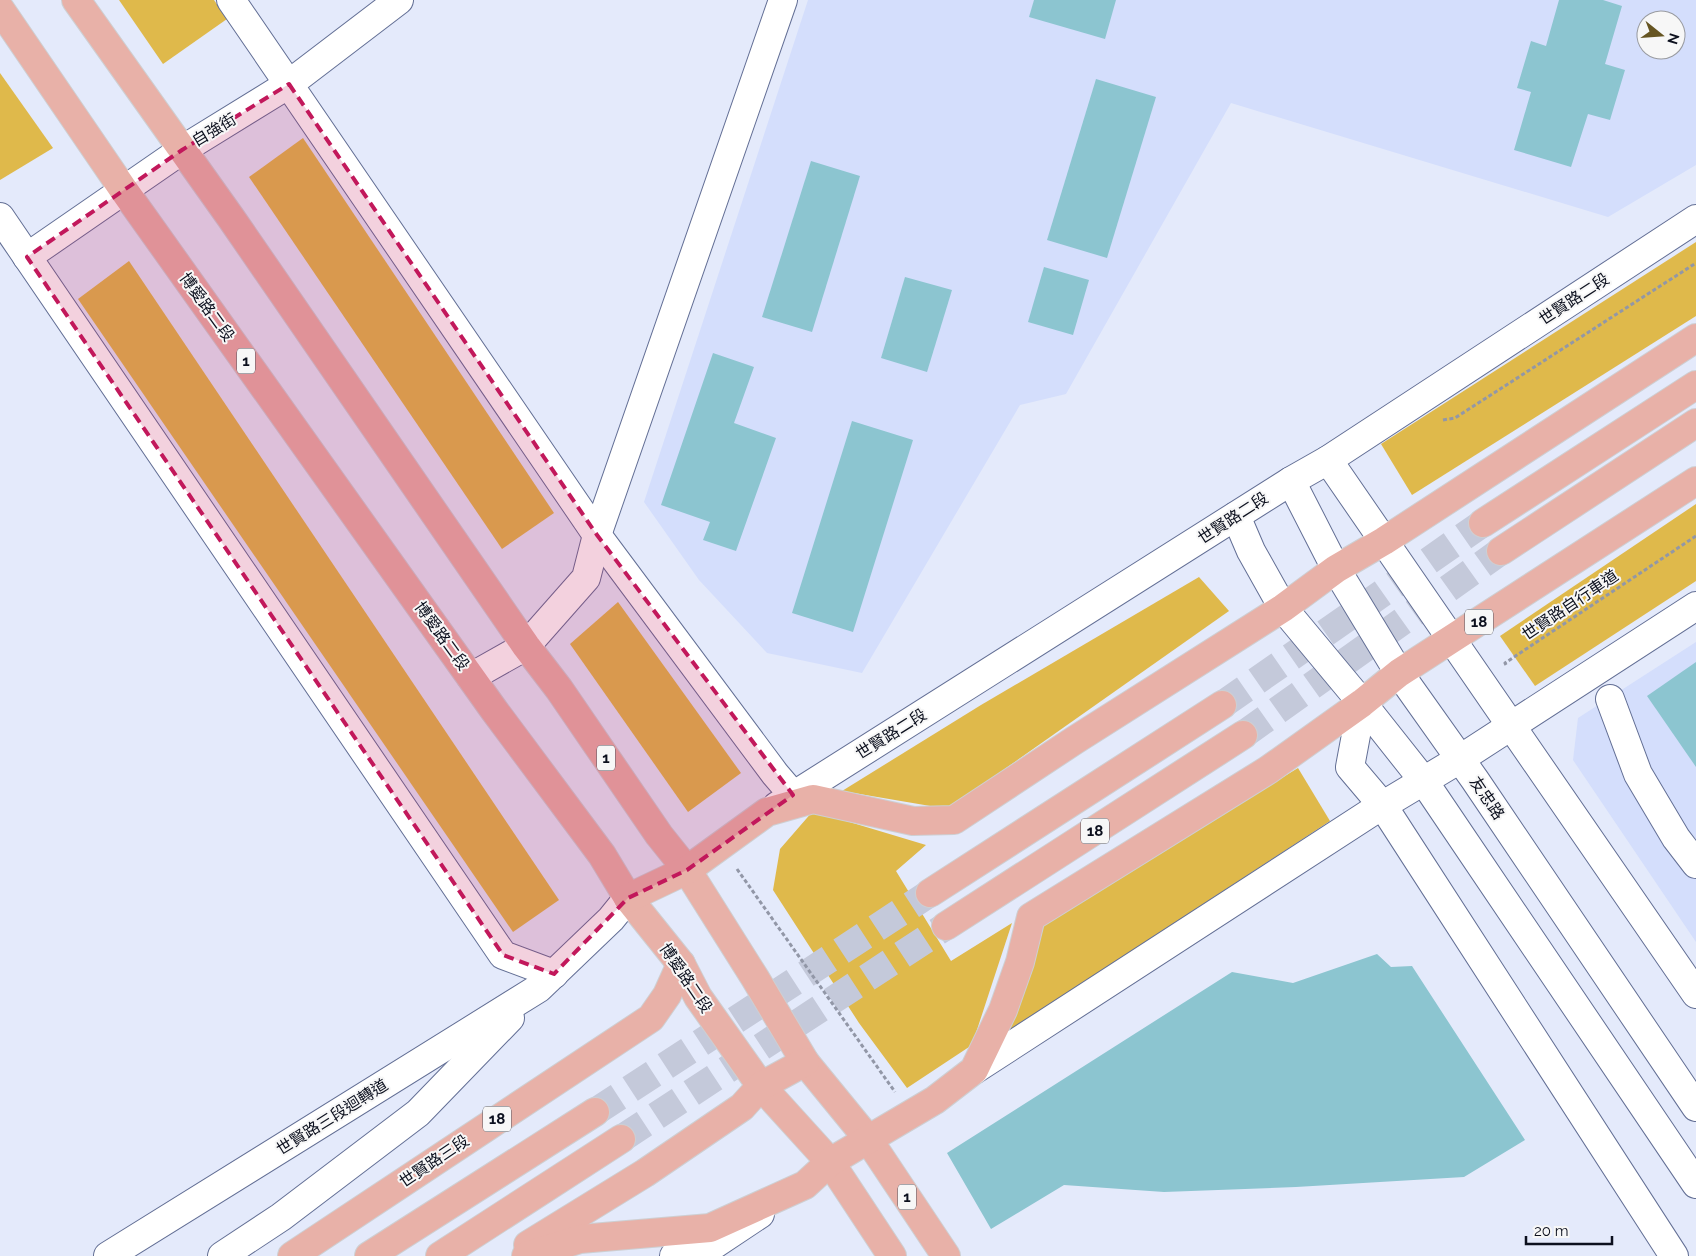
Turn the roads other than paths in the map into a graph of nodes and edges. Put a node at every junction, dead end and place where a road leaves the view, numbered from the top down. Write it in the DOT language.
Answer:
graph roads {
  1 [pos="76,0"];
  2 [pos="231,0"];
  3 [pos="399,0"];
  4 [pos="783,0"];
  5 [pos="0,9"];
  6 [pos="289,84"];
  7 [pos="182,150"];
  8 [pos="123,190"];
  9 [pos="0,217"];
  10 [pos="1696,219"];
  11 [pos="27,257"];
  12 [pos="1696,338"];
  13 [pos="1696,385"];
  14 [pos="1696,423"];
  15 [pos="1328,460"];
  16 [pos="1696,480"];
  17 [pos="1291,481"];
  18 [pos="1236,516"];
  19 [pos="1484,523"];
  20 [pos="597,535"];
  21 [pos="1384,541"];
  22 [pos="1501,551"];
  23 [pos="1336,569"];
  24 [pos="1696,606"];
  25 [pos="1283,608"];
  26 [pos="1451,639"];
  27 [pos="526,646"];
  28 [pos="1398,673"];
  29 [pos="471,677"];
  30 [pos="1610,699"];
  31 [pos="1362,703"];
  32 [pos="1222,704"];
  33 [pos="1511,726"];
  34 [pos="1243,735"];
  35 [pos="1460,759"];
  36 [pos="1424,780"];
  37 [pos="793,795"];
  38 [pos="1383,806"];
  39 [pos="767,812"];
  40 [pos="1696,864"];
  41 [pos="687,870"];
  42 [pos="930,893"];
  43 [pos="628,898"];
  44 [pos="946,926"];
  45 [pos="681,964"];
  46 [pos="546,981"];
  47 [pos="1696,994"];
  48 [pos="806,1062"];
  49 [pos="974,1070"];
  50 [pos="761,1086"];
  51 [pos="1696,1107"];
  52 [pos="595,1112"];
  53 [pos="621,1139"];
  54 [pos="868,1139"];
  55 [pos="830,1162"];
  56 [pos="1696,1184"];
  57 [pos="796,1190"];
  58 [pos="700,1254"];
  59 [pos="108,1256"];
  60 [pos="222,1256"];
  61 [pos="292,1256"];
  62 [pos="369,1256"];
  63 [pos="440,1256"];
  64 [pos="510,1256"];
  65 [pos="526,1256"];
  66 [pos="674,1256"];
  67 [pos="892,1256"];
  68 [pos="946,1256"];
  69 [pos="1674,1256"];
  1 -- 7 [label="main road, 1"];
  2 -- 6 [label="street"];
  3 -- 6 [label="street, 自強街"];
  4 -- 20 [label="street"];
  5 -- 8 [label="main road, 博愛路二段 / 1"];
  6 -- 7 [label="street, 自強街"];
  6 -- 20 [label="street"];
  7 -- 8 [label="street, 自強街"];
  7 -- 27 [label="main road, 1"];
  8 -- 11 [label="street, 自強街"];
  8 -- 29 [label="main road, 博愛路二段 / 1"];
  9 -- 11 [label="street"];
  10 -- 15 [label="street, 世賢路二段"];
  11 -- 46 [label="street"];
  12 -- 21 [label="main road"];
  13 -- 19 [label="main road"];
  14 -- 22 [label="main road"];
  15 -- 17 [label="street, 世賢路二段"];
  15 -- 21 [label="street"];
  16 -- 26 [label="main road, 18"];
  17 -- 18 [label="street, 世賢路二段"];
  17 -- 23 [label="street, 友忠路"];
  18 -- 25 [label="street"];
  18 -- 37 [label="street, 世賢路二段"];
  20 -- 27 [label="street"];
  20 -- 37 [label="street"];
  21 -- 23 [label="main road"];
  21 -- 26 [label="street"];
  23 -- 25 [label="main road"];
  23 -- 28 [label="street, 友忠路"];
  24 -- 33 [label="street"];
  25 -- 31 [label="street"];
  25 -- 39 [label="main road"];
  26 -- 28 [label="main road, 18"];
  26 -- 33 [label="street"];
  27 -- 29 [label="street"];
  27 -- 41 [label="main road, 1"];
  28 -- 31 [label="main road, 18"];
  28 -- 35 [label="street, 友忠路"];
  29 -- 43 [label="main road, 博愛路二段 / 1"];
  30 -- 40 [label="street"];
  31 -- 36 [label="street"];
  31 -- 38 [label="street"];
  31 -- 49 [label="main road, 18"];
  32 -- 42 [label="main road, 18"];
  33 -- 35 [label="street"];
  33 -- 47 [label="street"];
  34 -- 44 [label="main road, 18"];
  35 -- 36 [label="street"];
  35 -- 51 [label="street, 友忠路"];
  36 -- 38 [label="street"];
  36 -- 56 [label="street"];
  37 -- 39 [label="street, 世賢路二段"];
  38 -- 49 [label="street"];
  38 -- 69 [label="street"];
  39 -- 41 [label="main road"];
  41 -- 43 [label="main road"];
  41 -- 48 [label="main road, 1"];
  43 -- 45 [label="main road, 博愛路二段 / 1"];
  43 -- 46 [label="street"];
  45 -- 50 [label="main road, 博愛路二段 / 1"];
  45 -- 61 [label="main road, 世賢路三段 / 18"];
  46 -- 59 [label="street, 世賢路三段迴轉道"];
  46 -- 60 [label="street"];
  48 -- 50 [label="main road"];
  48 -- 54 [label="main road, 1"];
  49 -- 54 [label="main road"];
  50 -- 55 [label="main road, 博愛路二段 / 1"];
  50 -- 64 [label="main road"];
  52 -- 62 [label="main road"];
  53 -- 63 [label="main road"];
  54 -- 55 [label="main road"];
  54 -- 68 [label="main road, 1"];
  55 -- 57 [label="main road"];
  55 -- 67 [label="main road, 博愛路二段 / 1"];
  57 -- 58 [label="street"];
  57 -- 65 [label="main road"];
  58 -- 66 [label="street"];
}
